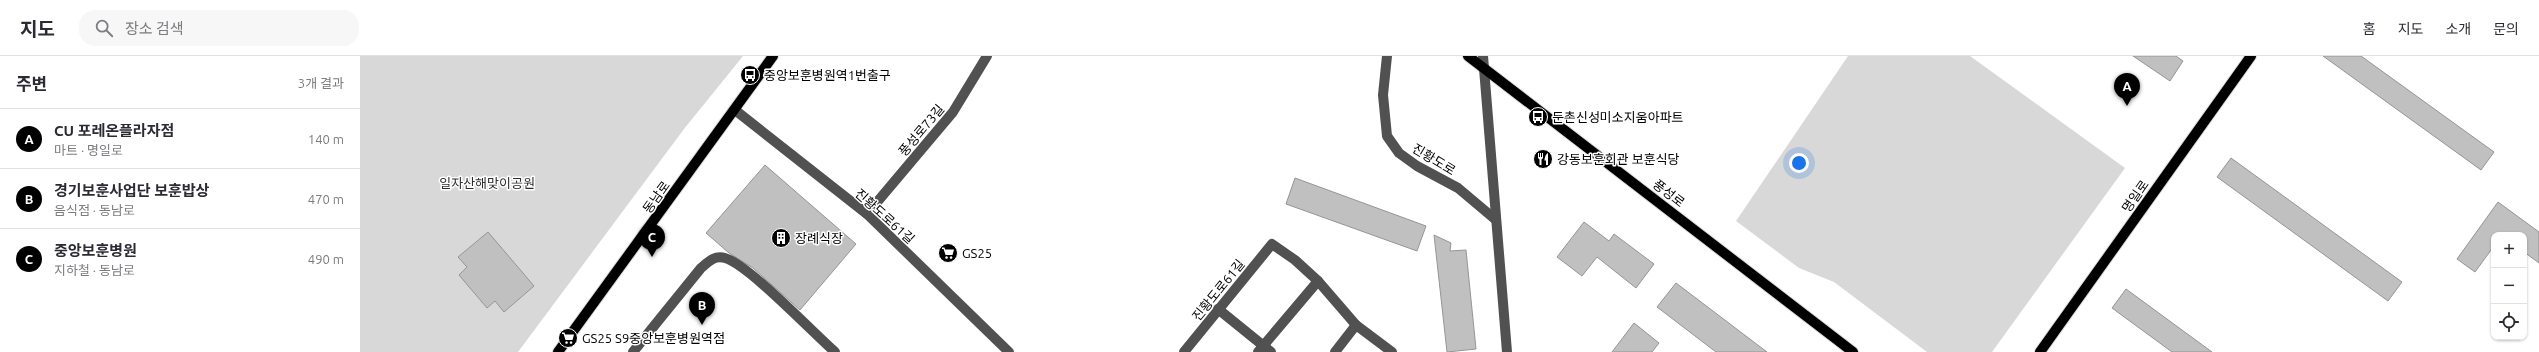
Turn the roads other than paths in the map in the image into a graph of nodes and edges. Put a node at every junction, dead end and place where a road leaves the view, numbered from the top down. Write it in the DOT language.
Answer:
graph roads {
  1 [pos="773,56"];
  2 [pos="987,56"];
  3 [pos="1387,56"];
  4 [pos="1468,56"];
  5 [pos="1483,56"];
  6 [pos="2251,56"];
  7 [pos="1484,67"];
  8 [pos="735,110"];
  9 [pos="867,214"];
  10 [pos="1496,220"];
  11 [pos="1318,281"];
  12 [pos="1218,309"];
  13 [pos="1356,325"];
  14 [pos="1265,350"];
  15 [pos="558,352"];
  16 [pos="633,352"];
  17 [pos="835,352"];
  18 [pos="1009,352"];
  19 [pos="1184,352"];
  20 [pos="1335,352"];
  21 [pos="1392,352"];
  22 [pos="1507,352"];
  23 [pos="1853,352"];
  24 [pos="2040,352"];
  1 -- 8 [label="main road, 동남로"];
  2 -- 9 [label="street, 풍성로73길"];
  3 -- 10 [label="street, 진황도로"];
  4 -- 7 [label="main road, 풍성로"];
  5 -- 7 [label="street"];
  6 -- 24 [label="main road, 명일로"];
  7 -- 10 [label="street"];
  7 -- 23 [label="main road, 풍성로"];
  8 -- 9 [label="street, 진황도로61길"];
  8 -- 15 [label="main road, 동남로"];
  9 -- 18 [label="street, 진황도로61길"];
  10 -- 22 [label="street"];
  11 -- 12 [label="street, 진황도로61길"];
  11 -- 13 [label="street"];
  11 -- 14 [label="street"];
  12 -- 14 [label="street"];
  12 -- 19 [label="street, 진황도로61길"];
  13 -- 20 [label="street"];
  13 -- 21 [label="street"];
  16 -- 17 [label="street"];
}
